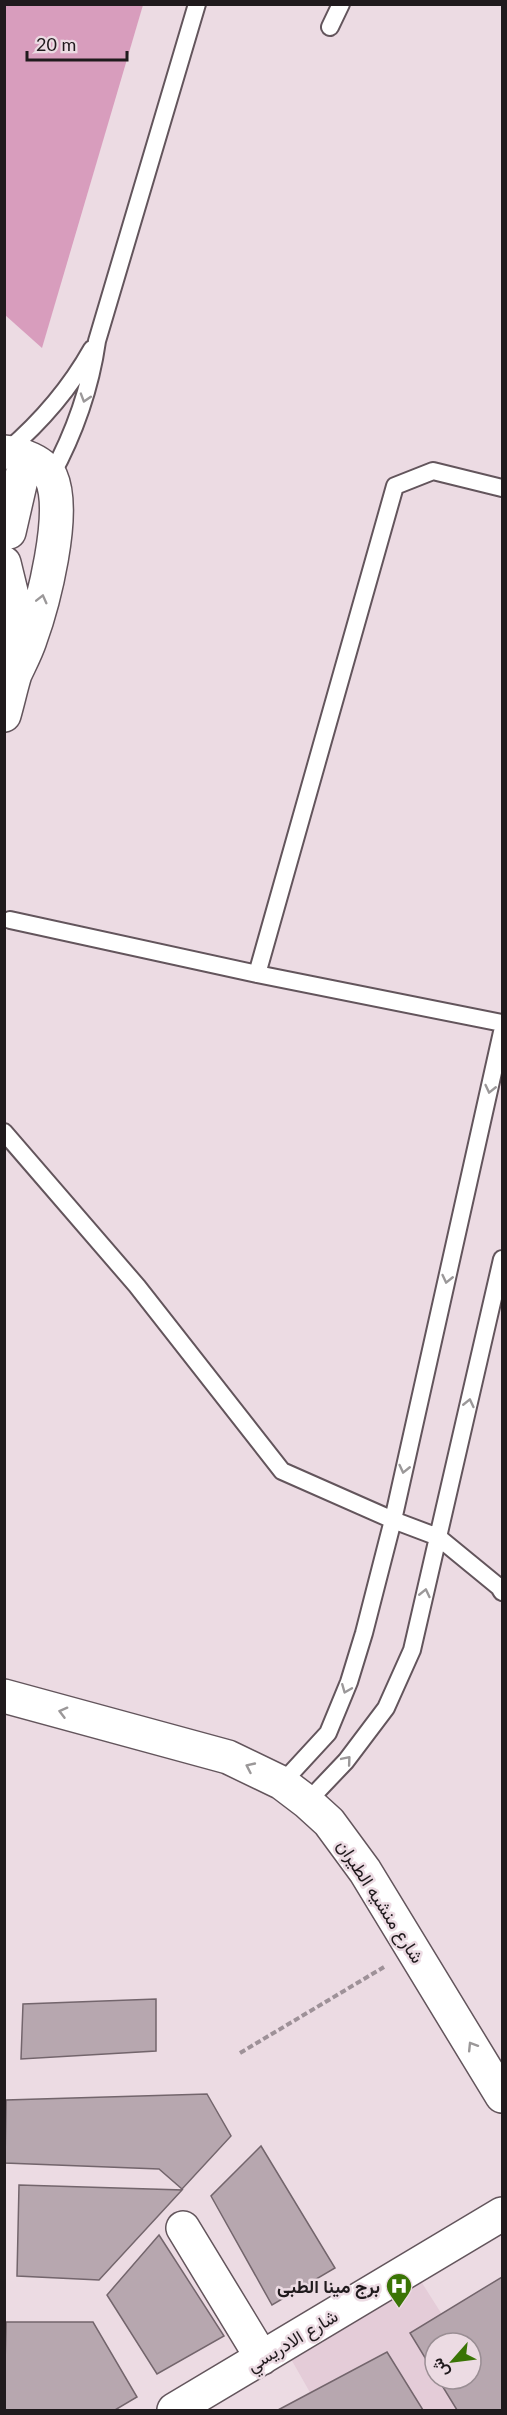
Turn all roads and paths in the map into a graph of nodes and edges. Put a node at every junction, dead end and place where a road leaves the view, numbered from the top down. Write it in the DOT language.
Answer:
graph roads {
  1 [pos="197,4"];
  2 [pos="341,4"];
  3 [pos="330,27"];
  4 [pos="97,341"];
  5 [pos="22,459"];
  6 [pos="502,488"];
  7 [pos="55,534"];
  8 [pos="6,543"];
  9 [pos="16,674"];
  10 [pos="4,715"];
  11 [pos="10,920"];
  12 [pos="257,974"];
  13 [pos="502,1023"];
  14 [pos="502,1032"];
  15 [pos="4,1132"];
  16 [pos="502,1259"];
  17 [pos="393,1520"];
  18 [pos="438,1537"];
  19 [pos="502,1592"];
  20 [pos="4,1696"];
  21 [pos="294,1793"];
  22 [pos="412,1950"];
  23 [pos="240,2053"];
  24 [pos="502,2096"];
  25 [pos="502,2214"];
  26 [pos="183,2228"];
  27 [pos="262,2358"];
  28 [pos="180,2409"];
  1 -- 4 [label="lane"];
  2 -- 3 [label="lane"];
  4 -- 5 [label="lane"];
  4 -- 5 [label="lane, one-way"];
  5 -- 7 [label="street"];
  5 -- 8 [label="street"];
  6 -- 12 [label="lane"];
  7 -- 8 [label="street"];
  9 -- 7 [label="street, one-way"];
  8 -- 9 [label="street"];
  9 -- 10 [label="street"];
  11 -- 12 [label="lane"];
  12 -- 13 [label="lane"];
  14 -- 17 [label="lane, one-way"];
  15 -- 17 [label="lane"];
  18 -- 16 [label="lane, one-way"];
  17 -- 18 [label="lane"];
  17 -- 21 [label="lane, one-way"];
  18 -- 19 [label="lane"];
  21 -- 18 [label="lane, one-way"];
  21 -- 20 [label="street, شارع منشيه الطيران, one-way"];
  21 -- 22 [label="street, شارع منشيه الطيران"];
  22 -- 23 [label="path"];
  24 -- 22 [label="street, شارع منشيه الطيران, one-way"];
  25 -- 27 [label="street, شارع الادريسي"];
  26 -- 27 [label="street"];
  27 -- 28 [label="street, شارع الادريسي"];
}
